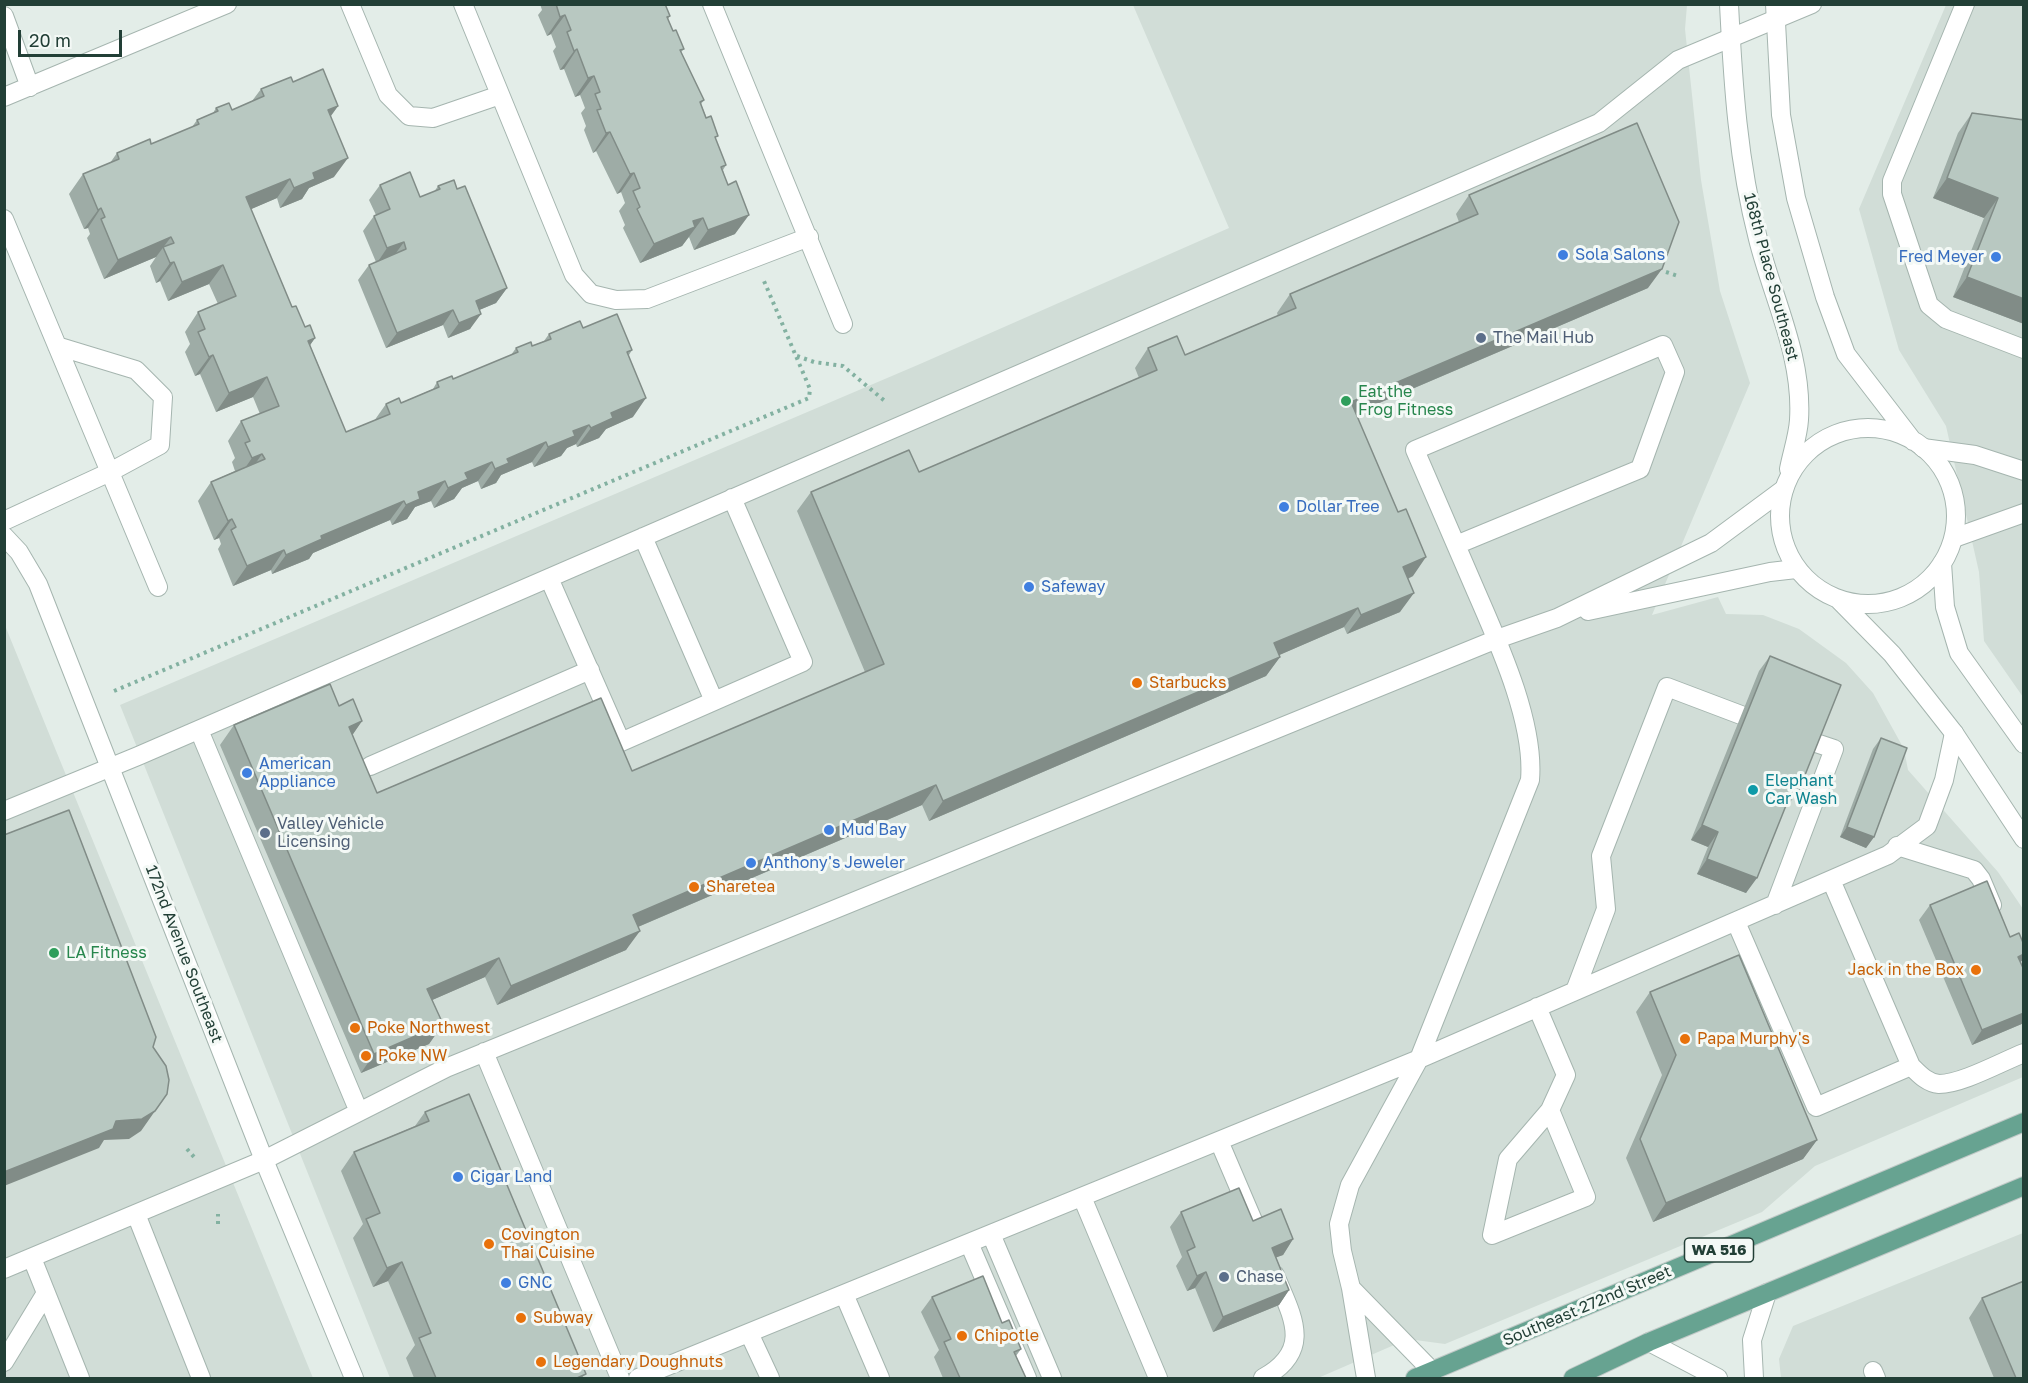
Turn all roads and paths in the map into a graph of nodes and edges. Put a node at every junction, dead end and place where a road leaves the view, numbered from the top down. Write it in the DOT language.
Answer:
graph roads {
  1 [pos="227,4"];
  2 [pos="350,4"];
  3 [pos="463,4"];
  4 [pos="712,4"];
  5 [pos="1729,4"];
  6 [pos="1812,4"];
  7 [pos="1965,4"];
  8 [pos="1774,13"];
  9 [pos="4,16"];
  10 [pos="1731,38"];
  11 [pos="30,87"];
  12 [pos="500,94"];
  13 [pos="4,97"];
  14 [pos="4,219"];
  15 [pos="809,237"];
  16 [pos="1666,272"];
  17 [pos="761,274"];
  18 [pos="1678,276"];
  19 [pos="843,324"];
  20 [pos="57,346"];
  21 [pos="2024,349"];
  22 [pos="797,356"];
  23 [pos="897,427"];
  24 [pos="1918,446"];
  25 [pos="2024,471"];
  26 [pos="110,472"];
  27 [pos="1786,483"];
  28 [pos="732,498"];
  29 [pos="2024,513"];
  30 [pos="4,521"];
  31 [pos="4,536"];
  32 [pos="643,537"];
  33 [pos="1954,538"];
  34 [pos="1456,545"];
  35 [pos="1942,564"];
  36 [pos="1796,569"];
  37 [pos="549,578"];
  38 [pos="158,587"];
  39 [pos="1838,599"];
  40 [pos="1557,618"];
  41 [pos="1497,639"];
  42 [pos="590,670"];
  43 [pos="114,691"];
  44 [pos="714,701"];
  45 [pos="1742,715"];
  46 [pos="199,730"];
  47 [pos="1954,733"];
  48 [pos="1813,742"];
  49 [pos="2024,744"];
  50 [pos="369,766"];
  51 [pos="111,768"];
  52 [pos="4,811"];
  53 [pos="2024,839"];
  54 [pos="1897,846"];
  55 [pos="1831,880"];
  56 [pos="1774,905"];
  57 [pos="1998,921"];
  58 [pos="1736,922"];
  59 [pos="1575,991"];
  60 [pos="1537,1007"];
  61 [pos="484,1052"];
  62 [pos="2024,1053"];
  63 [pos="1419,1059"];
  64 [pos="1911,1066"];
  65 [pos="1550,1110"];
  66 [pos="359,1112"];
  67 [pos="2024,1122"];
  68 [pos="1219,1141"];
  69 [pos="187,1149"];
  70 [pos="194,1157"];
  71 [pos="264,1160"];
  72 [pos="2024,1186"];
  73 [pos="1082,1197"];
  74 [pos="136,1214"];
  75 [pos="218,1214"];
  76 [pos="218,1224"];
  77 [pos="1257,1230"];
  78 [pos="991,1234"];
  79 [pos="969,1243"];
  80 [pos="32,1258"];
  81 [pos="1269,1260"];
  82 [pos="4,1269"];
  83 [pos="1350,1288"];
  84 [pos="46,1293"];
  85 [pos="1767,1293"];
  86 [pos="844,1294"];
  87 [pos="749,1333"];
  88 [pos="1649,1342"];
  89 [pos="4,1362"];
  90 [pos="1423,1375"];
  91 [pos="80,1378"];
  92 [pos="201,1378"];
  93 [pos="354,1378"];
  94 [pos="620,1378"];
  95 [pos="638,1378"];
  96 [pos="770,1378"];
  97 [pos="880,1378"];
  98 [pos="1027,1378"];
  99 [pos="1052,1378"];
  100 [pos="1158,1378"];
  101 [pos="1263,1378"];
  102 [pos="1366,1378"];
  103 [pos="1574,1378"];
  104 [pos="1718,1378"];
  105 [pos="1754,1378"];
  1 -- 11 [label="street"];
  2 -- 12 [label="street"];
  3 -- 12 [label="street"];
  4 -- 15 [label="street"];
  5 -- 10 [label="street, 168th Place Southeast"];
  6 -- 8 [label="street"];
  7 -- 21 [label="street"];
  8 -- 10 [label="street"];
  8 -- 24 [label="street"];
  9 -- 11 [label="street"];
  10 -- 23 [label="street"];
  10 -- 27 [label="street, 168th Place Southeast"];
  11 -- 13 [label="street"];
  12 -- 15 [label="street"];
  14 -- 20 [label="street"];
  15 -- 19 [label="street"];
  16 -- 18 [label="path"];
  17 -- 22 [label="path"];
  20 -- 26 [label="street"];
  20 -- 26 [label="street"];
  22 -- 23 [label="path"];
  22 -- 43 [label="path"];
  23 -- 28 [label="street"];
  24 -- 25 [label="street"];
  24 -- 27 [label="street"];
  24 -- 33 [label="street"];
  26 -- 30 [label="street"];
  26 -- 38 [label="street"];
  27 -- 36 [label="street"];
  27 -- 40 [label="street"];
  28 -- 32 [label="street"];
  28 -- 44 [label="street"];
  29 -- 33 [label="street"];
  31 -- 51 [label="street, 172nd Avenue Southeast"];
  32 -- 37 [label="street"];
  32 -- 44 [label="street"];
  33 -- 35 [label="street"];
  34 -- 34 [label="street"];
  34 -- 41 [label="street"];
  35 -- 39 [label="street"];
  35 -- 49 [label="street"];
  36 -- 39 [label="street"];
  36 -- 40 [label="street"];
  37 -- 42 [label="street"];
  37 -- 46 [label="street"];
  39 -- 47 [label="street"];
  40 -- 41 [label="street"];
  41 -- 61 [label="street"];
  41 -- 63 [label="street"];
  42 -- 44 [label="street"];
  42 -- 50 [label="street"];
  45 -- 59 [label="street"];
  46 -- 51 [label="street"];
  46 -- 66 [label="street"];
  47 -- 53 [label="street"];
  47 -- 54 [label="street"];
  48 -- 56 [label="street"];
  51 -- 52 [label="street"];
  51 -- 71 [label="street, 172nd Avenue Southeast"];
  54 -- 55 [label="street"];
  54 -- 57 [label="street"];
  55 -- 56 [label="street"];
  55 -- 64 [label="street"];
  56 -- 58 [label="street"];
  58 -- 59 [label="street"];
  58 -- 64 [label="street"];
  59 -- 60 [label="street"];
  60 -- 63 [label="street"];
  60 -- 65 [label="street"];
  61 -- 66 [label="street"];
  61 -- 94 [label="street"];
  62 -- 64 [label="street"];
  63 -- 68 [label="street"];
  63 -- 83 [label="street"];
  65 -- 65 [label="street"];
  66 -- 71 [label="street"];
  67 -- 90 [label="main road, Southeast 272nd Street / WA 516"];
  68 -- 73 [label="street"];
  68 -- 77 [label="street"];
  69 -- 70 [label="path"];
  71 -- 74 [label="street"];
  71 -- 93 [label="street, 172nd Avenue Southeast"];
  72 -- 85 [label="main road"];
  73 -- 78 [label="street"];
  73 -- 100 [label="street"];
  74 -- 80 [label="street"];
  74 -- 92 [label="street"];
  75 -- 76 [label="path"];
  78 -- 79 [label="street"];
  78 -- 99 [label="street"];
  79 -- 86 [label="street"];
  79 -- 98 [label="street"];
  80 -- 82 [label="street"];
  80 -- 84 [label="street"];
  81 -- 101 [label="street"];
  83 -- 90 [label="street"];
  83 -- 102 [label="street"];
  84 -- 89 [label="street"];
  84 -- 91 [label="street"];
  85 -- 88 [label="main road"];
  85 -- 105 [label="street"];
  86 -- 87 [label="street"];
  86 -- 97 [label="street"];
  87 -- 95 [label="street"];
  87 -- 96 [label="street"];
  88 -- 103 [label="main road"];
  88 -- 104 [label="street"];
}
